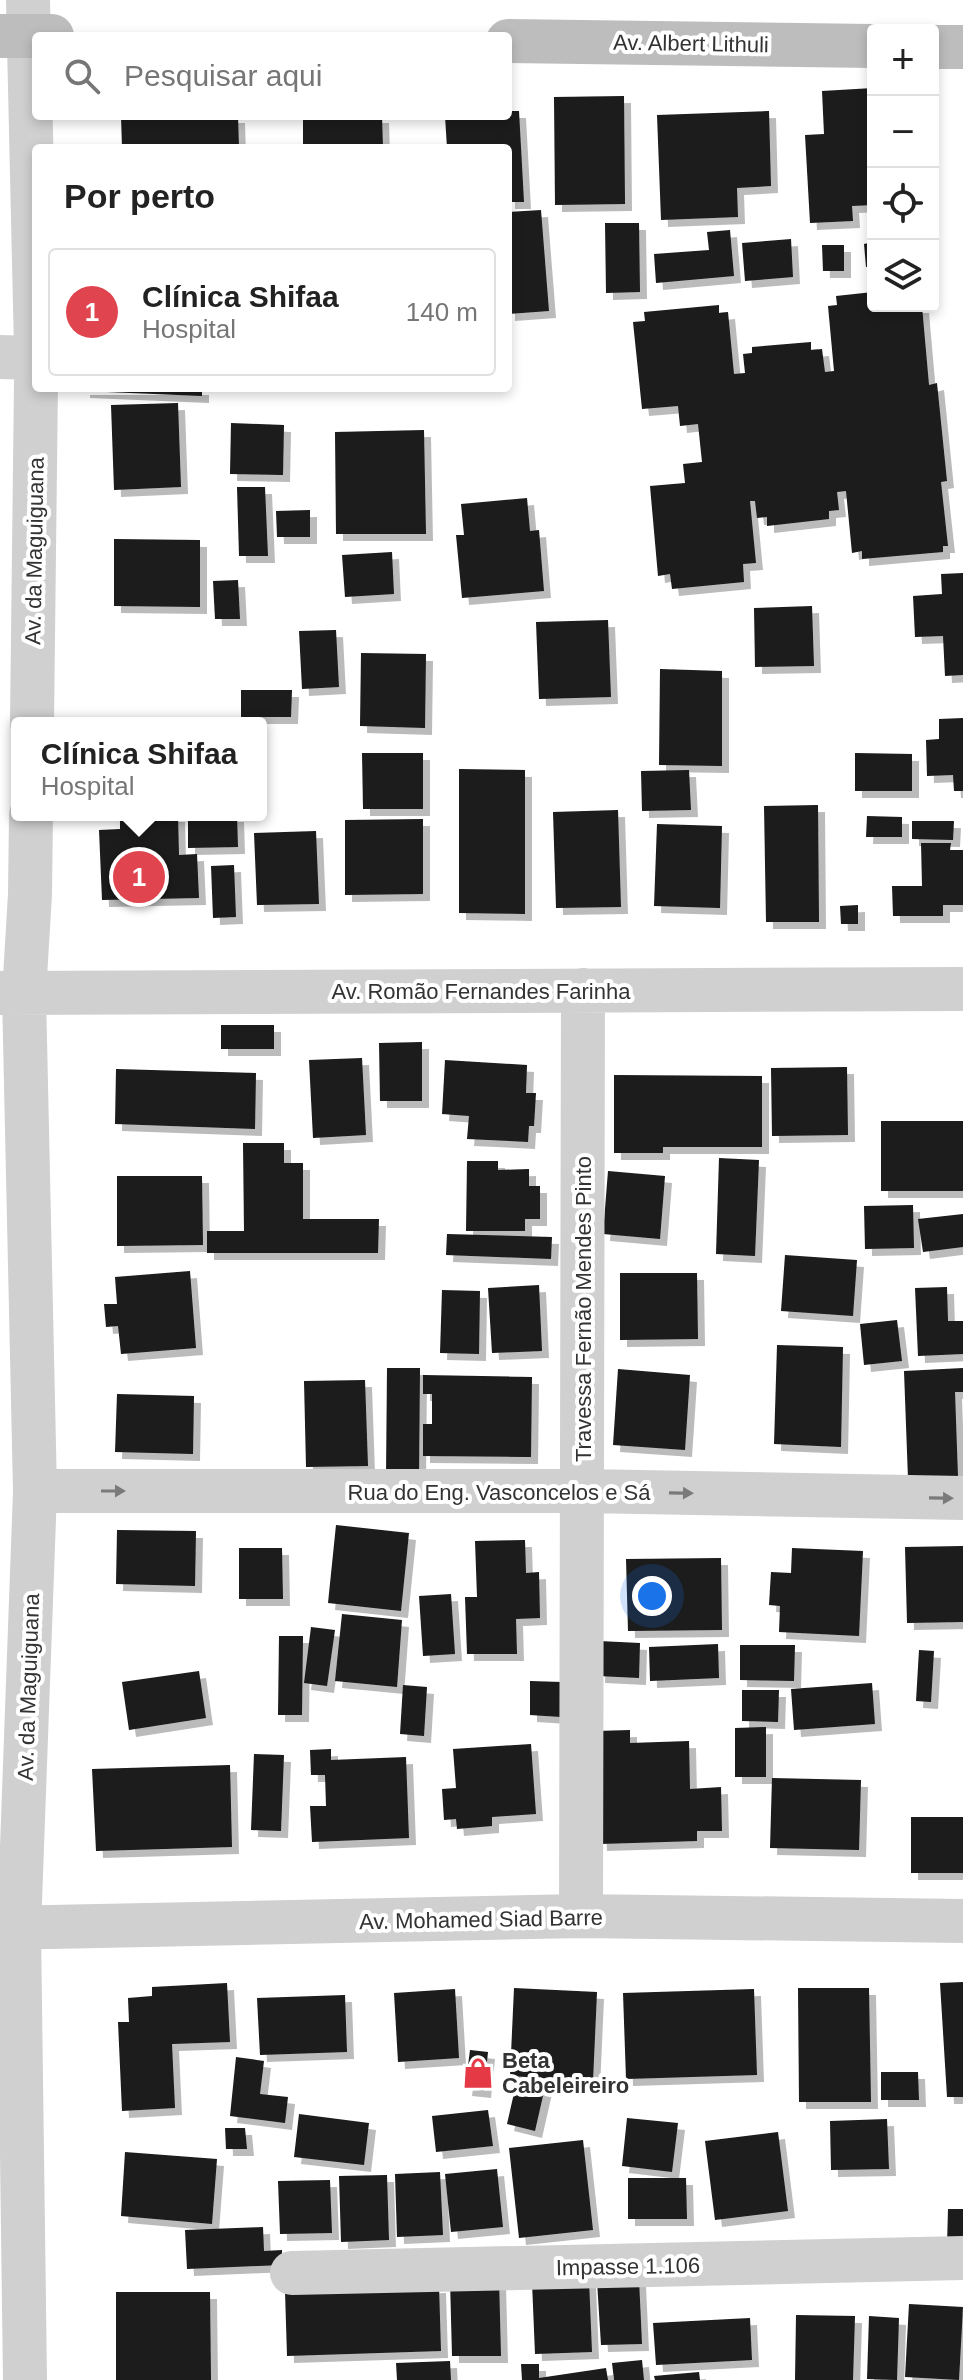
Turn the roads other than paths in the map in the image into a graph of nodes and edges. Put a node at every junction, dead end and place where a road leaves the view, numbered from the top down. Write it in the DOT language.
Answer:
graph roads {
  1 [pos="27,27"];
  2 [pos="512,41"];
  3 [pos="867,46"];
  4 [pos="939,47"];
  5 [pos="963,47"];
  6 [pos="32,206"];
  7 [pos="0,357"];
  8 [pos="32,358"];
  9 [pos="36,392"];
  10 [pos="32,717"];
  11 [pos="31,821"];
  12 [pos="963,989"];
  13 [pos="583,990"];
  14 [pos="12,994"];
  15 [pos="584,1491"];
  16 [pos="963,1498"];
  17 [pos="23,1509"];
  18 [pos="581,1916"];
  19 [pos="963,1921"];
  20 [pos="10,1928"];
  21 [pos="963,2258"];
  22 [pos="292,2273"];
  23 [pos="25,2380"];
  1 -- 6 [label="street"];
  2 -- 3 [label="street, Av. Albert Lithuli"];
  4 -- 5 [label="street"];
  7 -- 8 [label="street"];
  9 -- 10 [label="street, Av. da Maguiguana"];
  11 -- 14 [label="street, Av. da Maguiguana"];
  12 -- 13 [label="street, Av. Romão Fernandes Farinha"];
  13 -- 14 [label="street, Av. Romão Fernandes Farinha"];
  13 -- 15 [label="street, Travessa Fernão Mendes Pinto"];
  14 -- 17 [label="street, Av. da Maguiguana"];
  15 -- 16 [label="street, Rua do Eng. Vasconcelos e Sá, one-way"];
  17 -- 15 [label="street, Rua do Eng. Vasconcelos e Sá, one-way"];
  15 -- 18 [label="street, Travessa Fernão Mendes Pinto"];
  17 -- 20 [label="street, Av. da Maguiguana"];
  18 -- 19 [label="street, Av. Mohamed Siad Barre"];
  18 -- 20 [label="street, Av. Mohamed Siad Barre"];
  20 -- 23 [label="street, Av. da Maguiguana"];
  21 -- 22 [label="street, Impasse 1.106"];
}
